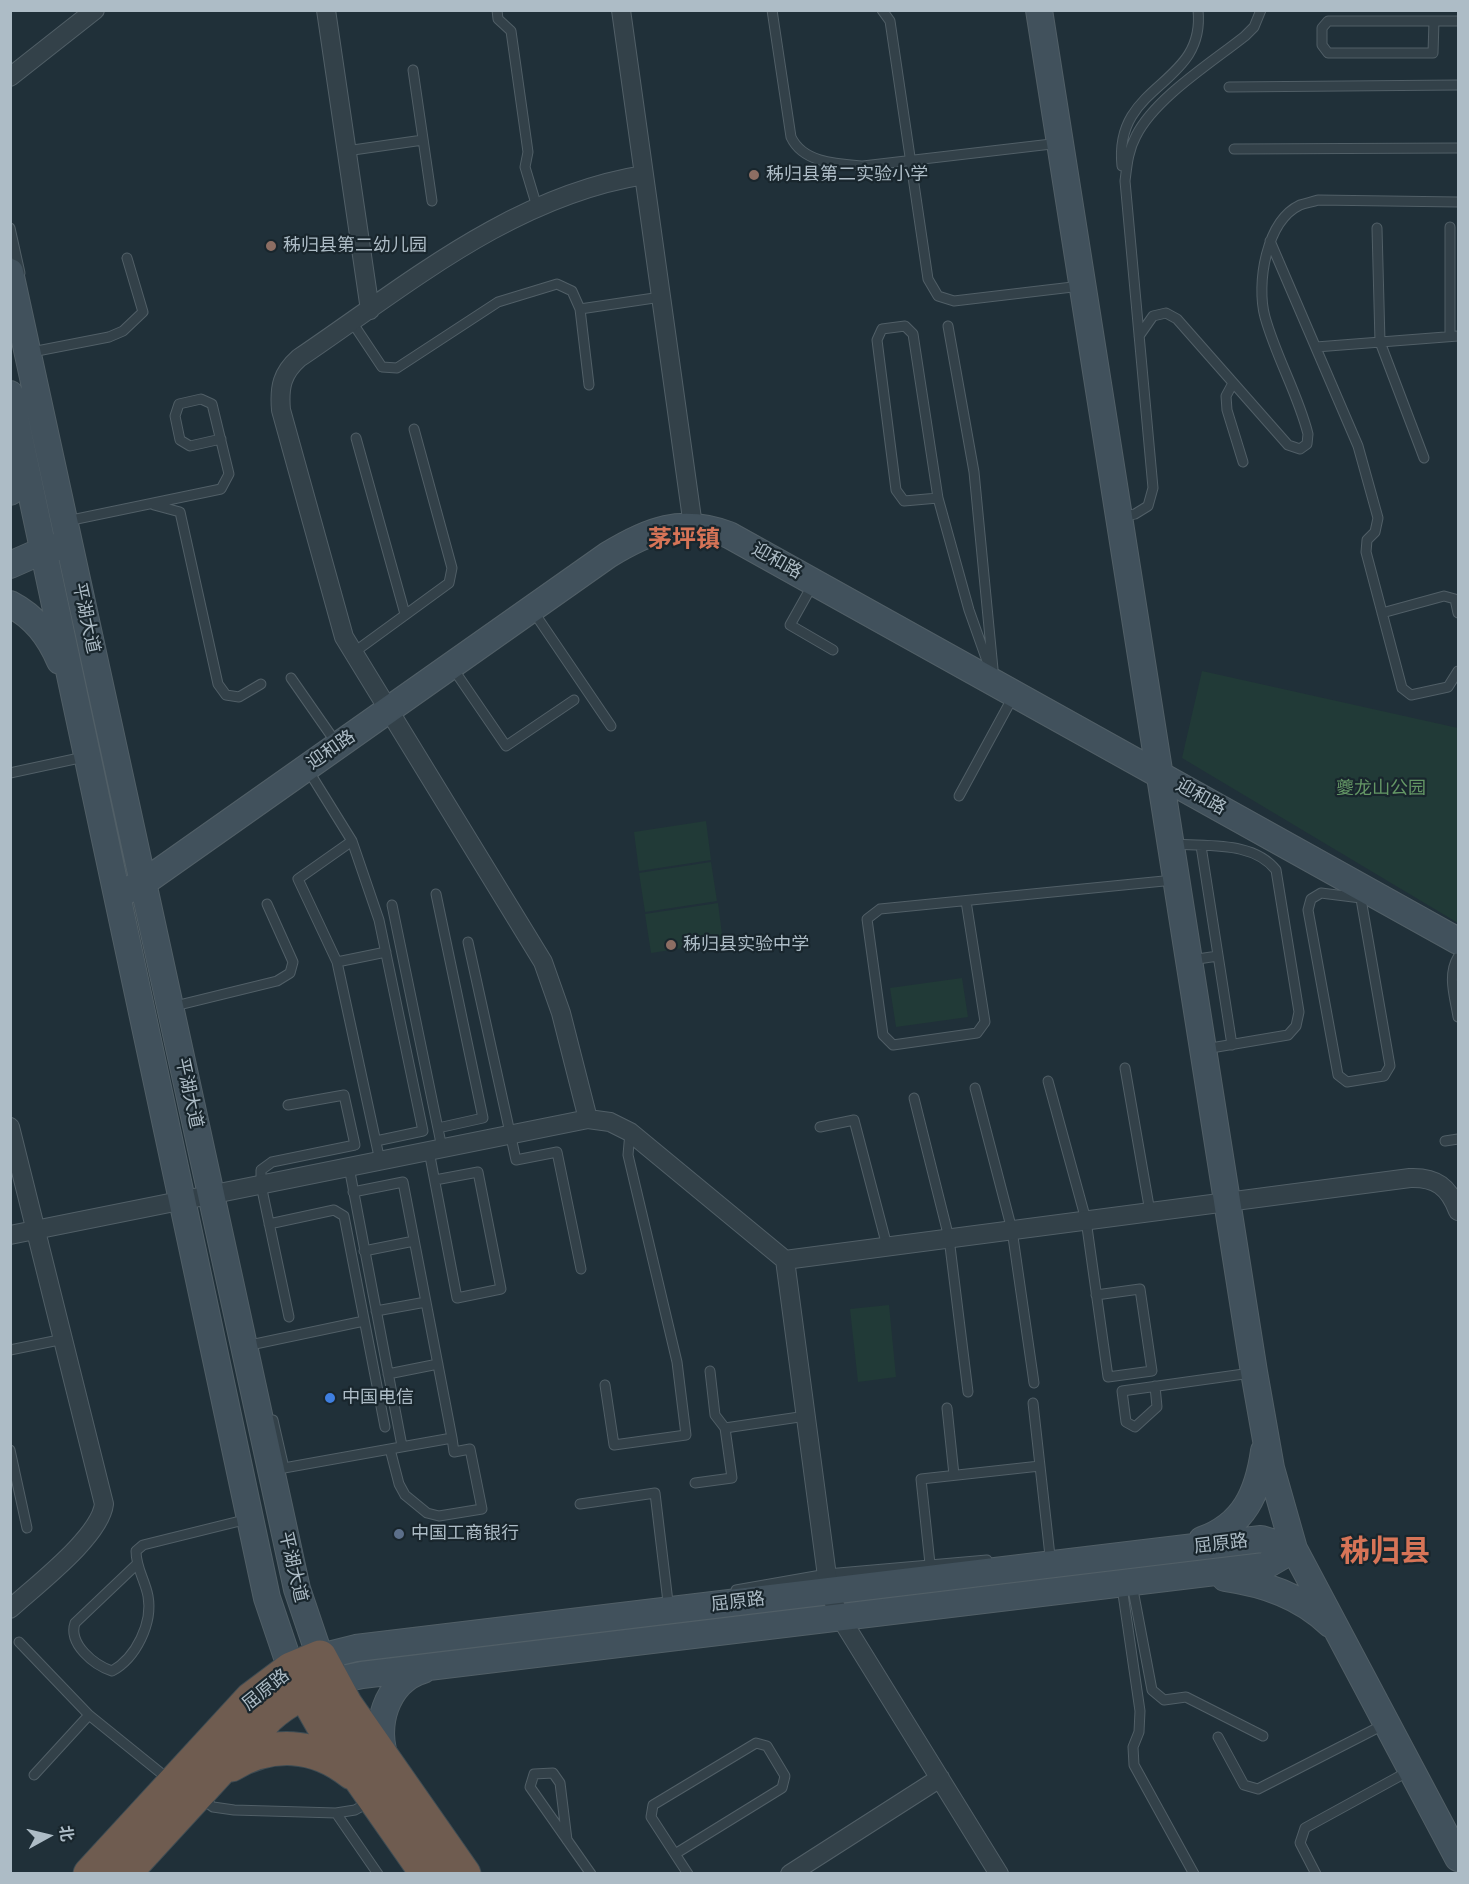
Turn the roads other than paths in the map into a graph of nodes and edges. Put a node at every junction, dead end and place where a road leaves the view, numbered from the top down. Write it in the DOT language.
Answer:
graph roads {
  1 [pos="95,10"];
  2 [pos="326,10"];
  3 [pos="497,10"];
  4 [pos="621,10"];
  5 [pos="772,10"];
  6 [pos="882,10"];
  7 [pos="1039,10"];
  8 [pos="1198,10"];
  9 [pos="1261,10"];
  10 [pos="1434,21"];
  11 [pos="1458,21"];
  12 [pos="413,70"];
  13 [pos="10,77"];
  14 [pos="1458,85"];
  15 [pos="1228,87"];
  16 [pos="423,140"];
  17 [pos="1060,143"];
  18 [pos="1458,148"];
  19 [pos="1234,149"];
  20 [pos="346,151"];
  21 [pos="911,161"];
  22 [pos="644,175"];
  23 [pos="1125,181"];
  24 [pos="432,201"];
  25 [pos="1458,202"];
  26 [pos="537,207"];
  27 [pos="1450,227"];
  28 [pos="10,228"];
  29 [pos="1377,228"];
  30 [pos="1270,241"];
  31 [pos="127,258"];
  32 [pos="10,272"];
  33 [pos="1083,286"];
  34 [pos="661,297"];
  35 [pos="580,309"];
  36 [pos="370,310"];
  37 [pos="352,322"];
  38 [pos="948,326"];
  39 [pos="1139,336"];
  40 [pos="1454,336"];
  41 [pos="1380,342"];
  42 [pos="1316,347"];
  43 [pos="37,351"];
  44 [pos="1233,383"];
  45 [pos="589,385"];
  46 [pos="10,394"];
  47 [pos="414,429"];
  48 [pos="14,431"];
  49 [pos="356,438"];
  50 [pos="221,440"];
  51 [pos="1424,458"];
  52 [pos="1243,462"];
  53 [pos="10,492"];
  54 [pos="938,498"];
  55 [pos="151,504"];
  56 [pos="1119,518"];
  57 [pos="693,526"];
  58 [pos="70,529"];
  59 [pos="44,550"];
  60 [pos="10,565"];
  61 [pos="814,582"];
  62 [pos="10,604"];
  63 [pos="532,609"];
  64 [pos="1458,613"];
  65 [pos="405,614"];
  66 [pos="1382,614"];
  67 [pos="833,650"];
  68 [pos="353,653"];
  69 [pos="451,666"];
  70 [pos="1458,671"];
  71 [pos="291,678"];
  72 [pos="261,684"];
  73 [pos="1005,688"];
  74 [pos="75,698"];
  75 [pos="574,700"];
  76 [pos="388,710"];
  77 [pos="611,726"];
  78 [pos="338,746"];
  79 [pos="88,757"];
  80 [pos="307,768"];
  81 [pos="10,774"];
  82 [pos="1160,774"];
  83 [pos="959,796"];
  84 [pos="352,841"];
  85 [pos="1170,843"];
  86 [pos="1201,846"];
  87 [pos="147,880"];
  88 [pos="1176,880"];
  89 [pos="436,894"];
  90 [pos="1363,894"];
  91 [pos="117,895"];
  92 [pos="966,901"];
  93 [pos="267,904"];
  94 [pos="392,905"];
  95 [pos="1458,941"];
  96 [pos="468,942"];
  97 [pos="386,952"];
  98 [pos="1218,956"];
  99 [pos="1458,957"];
  100 [pos="1189,960"];
  101 [pos="337,962"];
  102 [pos="179,1005"];
  103 [pos="1458,1017"];
  104 [pos="1232,1045"];
  105 [pos="1203,1050"];
  106 [pos="1125,1068"];
  107 [pos="1048,1080"];
  108 [pos="975,1088"];
  109 [pos="914,1098"];
  110 [pos="288,1106"];
  111 [pos="588,1119"];
  112 [pos="10,1127"];
  113 [pos="820,1127"];
  114 [pos="438,1128"];
  115 [pos="630,1132"];
  116 [pos="510,1134"];
  117 [pos="1458,1139"];
  118 [pos="375,1141"];
  119 [pos="1445,1141"];
  120 [pos="435,1150"];
  121 [pos="380,1161"];
  122 [pos="349,1167"];
  123 [pos="435,1180"];
  124 [pos="261,1185"];
  125 [pos="353,1192"];
  126 [pos="216,1194"];
  127 [pos="183,1200"];
  128 [pos="1227,1202"];
  129 [pos="1458,1211"];
  130 [pos="1150,1212"];
  131 [pos="1086,1220"];
  132 [pos="269,1224"];
  133 [pos="36,1230"];
  134 [pos="1012,1230"];
  135 [pos="10,1235"];
  136 [pos="949,1238"];
  137 [pos="414,1241"];
  138 [pos="887,1246"];
  139 [pos="364,1251"];
  140 [pos="786,1260"];
  141 [pos="581,1269"];
  142 [pos="1096,1295"];
  143 [pos="426,1302"];
  144 [pos="376,1311"];
  145 [pos="289,1317"];
  146 [pos="250,1321"];
  147 [pos="364,1321"];
  148 [pos="252,1332"];
  149 [pos="64,1339"];
  150 [pos="255,1344"];
  151 [pos="10,1350"];
  152 [pos="258,1355"];
  153 [pos="438,1364"];
  154 [pos="710,1371"];
  155 [pos="1254,1372"];
  156 [pos="388,1374"];
  157 [pos="1034,1383"];
  158 [pos="605,1385"];
  159 [pos="1155,1386"];
  160 [pos="968,1392"];
  161 [pos="1033,1403"];
  162 [pos="947,1408"];
  163 [pos="271,1412"];
  164 [pos="806,1416"];
  165 [pos="385,1427"];
  166 [pos="1263,1427"];
  167 [pos="725,1428"];
  168 [pos="452,1438"];
  169 [pos="402,1446"];
  170 [pos="390,1449"];
  171 [pos="10,1450"];
  172 [pos="1040,1466"];
  173 [pos="278,1469"];
  174 [pos="954,1475"];
  175 [pos="695,1483"];
  176 [pos="580,1504"];
  177 [pos="250,1519"];
  178 [pos="27,1528"];
  179 [pos="1294,1549"];
  180 [pos="1160,1551"];
  181 [pos="1050,1556"];
  182 [pos="1007,1558"];
  183 [pos="996,1559"];
  184 [pos="930,1564"];
  185 [pos="136,1565"];
  186 [pos="1183,1576"];
  187 [pos="828,1583"];
  188 [pos="725,1592"];
  189 [pos="714,1594"];
  190 [pos="1123,1594"];
  191 [pos="1134,1595"];
  192 [pos="668,1602"];
  193 [pos="10,1609"];
  194 [pos="840,1617"];
  195 [pos="1338,1632"];
  196 [pos="19,1642"];
  197 [pos="408,1642"];
  198 [pos="434,1666"];
  199 [pos="311,1675"];
  200 [pos="251,1699"];
  201 [pos="89,1715"];
  202 [pos="1387,1723"];
  203 [pos="1263,1736"];
  204 [pos="1218,1737"];
  205 [pos="1412,1769"];
  206 [pos="34,1775"];
  207 [pos="167,1778"];
  208 [pos="940,1778"];
  209 [pos="377,1785"];
  210 [pos="202,1789"];
  211 [pos="336,1812"];
  212 [pos="567,1840"];
  213 [pos="675,1854"];
  214 [pos="1458,1858"];
  215 [pos="78,1874"];
  216 [pos="90,1874"];
  217 [pos="124,1874"];
  218 [pos="378,1874"];
  219 [pos="427,1874"];
  220 [pos="464,1874"];
  221 [pos="591,1874"];
  222 [pos="688,1874"];
  223 [pos="790,1874"];
  224 [pos="999,1874"];
  225 [pos="1194,1874"];
  226 [pos="1316,1874"];
  1 -- 13 [label="street"];
  2 -- 20 [label="street"];
  3 -- 26 [label="lane"];
  4 -- 22 [label="street"];
  5 -- 21 [label="lane"];
  6 -- 21 [label="lane"];
  7 -- 17 [label="main road"];
  8 -- 23 [label="lane"];
  9 -- 23 [label="lane"];
  10 -- 10 [label="lane"];
  10 -- 11 [label="lane"];
  12 -- 16 [label="lane"];
  14 -- 15 [label="lane"];
  16 -- 20 [label="lane"];
  16 -- 24 [label="lane"];
  17 -- 21 [label="lane"];
  17 -- 33 [label="main road"];
  18 -- 19 [label="lane"];
  20 -- 36 [label="street"];
  21 -- 33 [label="lane"];
  22 -- 26 [label="street"];
  22 -- 34 [label="street"];
  23 -- 39 [label="lane"];
  25 -- 30 [label="lane"];
  26 -- 36 [label="street"];
  27 -- 40 [label="lane"];
  28 -- 43 [label="lane"];
  29 -- 41 [label="lane"];
  30 -- 42 [label="lane"];
  30 -- 44 [label="lane"];
  31 -- 43 [label="lane"];
  32 -- 58 [label="main road, 平湖大道"];
  33 -- 56 [label="main road"];
  34 -- 35 [label="lane"];
  34 -- 57 [label="street"];
  35 -- 37 [label="lane"];
  35 -- 45 [label="lane"];
  36 -- 37 [label="street"];
  37 -- 68 [label="street"];
  38 -- 73 [label="lane"];
  39 -- 44 [label="lane"];
  39 -- 56 [label="lane"];
  40 -- 41 [label="lane"];
  41 -- 42 [label="lane"];
  41 -- 51 [label="lane"];
  42 -- 66 [label="lane"];
  43 -- 58 [label="lane"];
  44 -- 52 [label="lane"];
  46 -- 48 [label="main road, 平湖大道"];
  47 -- 65 [label="lane"];
  48 -- 53 [label="main road"];
  48 -- 59 [label="main road, 平湖大道"];
  49 -- 65 [label="lane"];
  50 -- 50 [label="lane"];
  50 -- 55 [label="lane"];
  54 -- 54 [label="lane"];
  54 -- 73 [label="lane"];
  55 -- 58 [label="lane"];
  55 -- 72 [label="lane"];
  56 -- 82 [label="main road"];
  57 -- 61 [label="main road, 迎和路"];
  57 -- 63 [label="main road, 迎和路"];
  58 -- 59 [label="main road"];
  58 -- 87 [label="main road, 平湖大道"];
  59 -- 60 [label="main road"];
  59 -- 74 [label="main road, 平湖大道"];
  61 -- 67 [label="lane"];
  61 -- 73 [label="main road, 迎和路"];
  62 -- 74 [label="main road"];
  63 -- 69 [label="main road, 迎和路"];
  63 -- 77 [label="lane"];
  64 -- 66 [label="lane"];
  65 -- 68 [label="lane"];
  66 -- 70 [label="lane"];
  68 -- 76 [label="street"];
  69 -- 75 [label="lane"];
  69 -- 76 [label="main road, 迎和路"];
  71 -- 78 [label="lane"];
  73 -- 82 [label="main road, 迎和路"];
  73 -- 83 [label="lane"];
  74 -- 79 [label="main road, 平湖大道"];
  76 -- 78 [label="main road, 迎和路"];
  76 -- 111 [label="street"];
  78 -- 80 [label="main road, 迎和路"];
  79 -- 81 [label="lane"];
  79 -- 91 [label="main road, 平湖大道"];
  80 -- 84 [label="lane"];
  80 -- 87 [label="main road, 迎和路"];
  82 -- 85 [label="main road"];
  82 -- 90 [label="main road, 迎和路"];
  84 -- 97 [label="lane"];
  84 -- 101 [label="lane"];
  85 -- 86 [label="lane"];
  85 -- 88 [label="main road"];
  86 -- 98 [label="lane"];
  86 -- 104 [label="lane"];
  87 -- 91 [label="main road, 迎和路"];
  87 -- 102 [label="lane"];
  87 -- 126 [label="main road, 平湖大道"];
  88 -- 92 [label="lane"];
  88 -- 100 [label="main road"];
  89 -- 114 [label="lane"];
  90 -- 90 [label="lane"];
  90 -- 95 [label="main road, 迎和路"];
  91 -- 127 [label="main road, 平湖大道"];
  92 -- 92 [label="lane"];
  93 -- 102 [label="lane"];
  94 -- 114 [label="lane"];
  96 -- 116 [label="lane"];
  97 -- 101 [label="lane"];
  97 -- 118 [label="lane"];
  98 -- 100 [label="lane"];
  98 -- 104 [label="lane"];
  99 -- 103 [label="lane"];
  100 -- 105 [label="main road"];
  101 -- 118 [label="lane"];
  102 -- 126 [label="lane"];
  104 -- 105 [label="lane"];
  105 -- 128 [label="main road"];
  106 -- 130 [label="lane"];
  107 -- 131 [label="lane"];
  108 -- 134 [label="lane"];
  109 -- 136 [label="lane"];
  110 -- 124 [label="lane"];
  111 -- 115 [label="street"];
  111 -- 116 [label="street"];
  112 -- 133 [label="street"];
  113 -- 138 [label="lane"];
  114 -- 120 [label="lane"];
  115 -- 140 [label="street"];
  115 -- 158 [label="lane"];
  116 -- 120 [label="street"];
  116 -- 141 [label="lane"];
  117 -- 119 [label="lane"];
  118 -- 121 [label="lane"];
  120 -- 121 [label="street"];
  120 -- 123 [label="lane"];
  121 -- 122 [label="street"];
  122 -- 124 [label="street"];
  122 -- 125 [label="lane"];
  123 -- 123 [label="lane"];
  124 -- 126 [label="street"];
  124 -- 132 [label="lane"];
  125 -- 137 [label="lane"];
  125 -- 139 [label="lane"];
  126 -- 127 [label="street"];
  126 -- 146 [label="lane"];
  126 -- 173 [label="main road, 平湖大道"];
  127 -- 133 [label="street"];
  127 -- 177 [label="main road, 平湖大道"];
  128 -- 129 [label="street"];
  128 -- 130 [label="street"];
  128 -- 155 [label="main road"];
  130 -- 131 [label="street"];
  131 -- 134 [label="street"];
  131 -- 142 [label="lane"];
  132 -- 145 [label="lane"];
  132 -- 147 [label="lane"];
  133 -- 135 [label="street"];
  133 -- 149 [label="street"];
  134 -- 136 [label="street"];
  134 -- 157 [label="lane"];
  136 -- 138 [label="street"];
  136 -- 160 [label="lane"];
  137 -- 139 [label="lane"];
  137 -- 143 [label="lane"];
  138 -- 140 [label="street"];
  139 -- 144 [label="lane"];
  140 -- 164 [label="street"];
  142 -- 142 [label="lane"];
  143 -- 144 [label="lane"];
  143 -- 153 [label="lane"];
  144 -- 156 [label="lane"];
  147 -- 150 [label="lane"];
  147 -- 165 [label="lane"];
  148 -- 150 [label="lane"];
  149 -- 151 [label="lane"];
  149 -- 193 [label="street"];
  150 -- 152 [label="lane"];
  153 -- 156 [label="lane"];
  153 -- 168 [label="lane"];
  154 -- 167 [label="lane"];
  155 -- 159 [label="lane"];
  155 -- 166 [label="main road"];
  156 -- 169 [label="lane"];
  159 -- 159 [label="lane"];
  161 -- 172 [label="lane"];
  162 -- 174 [label="lane"];
  163 -- 173 [label="lane"];
  164 -- 167 [label="lane"];
  164 -- 187 [label="street"];
  166 -- 179 [label="main road"];
  166 -- 180 [label="main road"];
  167 -- 175 [label="lane"];
  168 -- 169 [label="lane"];
  168 -- 170 [label="lane"];
  169 -- 170 [label="lane"];
  170 -- 173 [label="lane"];
  171 -- 178 [label="lane"];
  172 -- 174 [label="lane"];
  172 -- 181 [label="lane"];
  173 -- 199 [label="main road, 平湖大道"];
  174 -- 184 [label="lane"];
  176 -- 192 [label="lane"];
  177 -- 185 [label="lane"];
  177 -- 199 [label="main road, 平湖大道"];
  179 -- 180 [label="main road, 屈原路"];
  179 -- 186 [label="main road, 屈原路"];
  179 -- 195 [label="main road"];
  180 -- 181 [label="lane"];
  180 -- 187 [label="main road, 屈原路"];
  181 -- 182 [label="lane"];
  183 -- 184 [label="lane"];
  184 -- 187 [label="lane"];
  185 -- 185 [label="lane"];
  186 -- 194 [label="main road, 屈原路"];
  186 -- 195 [label="main road"];
  187 -- 188 [label="lane"];
  187 -- 194 [label="street"];
  187 -- 197 [label="main road, 屈原路"];
  189 -- 192 [label="lane"];
  190 -- 225 [label="lane"];
  191 -- 203 [label="lane"];
  192 -- 197 [label="lane"];
  194 -- 198 [label="main road, 屈原路"];
  194 -- 208 [label="street"];
  195 -- 202 [label="main road"];
  196 -- 201 [label="lane"];
  197 -- 199 [label="main road, 屈原路"];
  198 -- 199 [label="main road, 屈原路"];
  198 -- 209 [label="main road"];
  199 -- 200 [label="highway, 屈原路"];
  199 -- 209 [label="highway, 平湖大道"];
  199 -- 210 [label="highway, 屈原路"];
  200 -- 207 [label="lane"];
  200 -- 216 [label="highway, 屈原路"];
  201 -- 206 [label="lane"];
  201 -- 207 [label="lane"];
  202 -- 204 [label="lane"];
  202 -- 205 [label="main road"];
  205 -- 214 [label="main road"];
  205 -- 226 [label="lane"];
  207 -- 215 [label="lane"];
  208 -- 223 [label="street"];
  208 -- 224 [label="street"];
  209 -- 210 [label="highway"];
  209 -- 211 [label="lane"];
  209 -- 219 [label="highway, 平湖大道"];
  209 -- 220 [label="highway, 平湖大道"];
  210 -- 211 [label="lane"];
  210 -- 217 [label="highway, 屈原路"];
  211 -- 218 [label="lane"];
  212 -- 212 [label="lane"];
  212 -- 221 [label="lane"];
  213 -- 213 [label="lane"];
  213 -- 222 [label="lane"];
}
